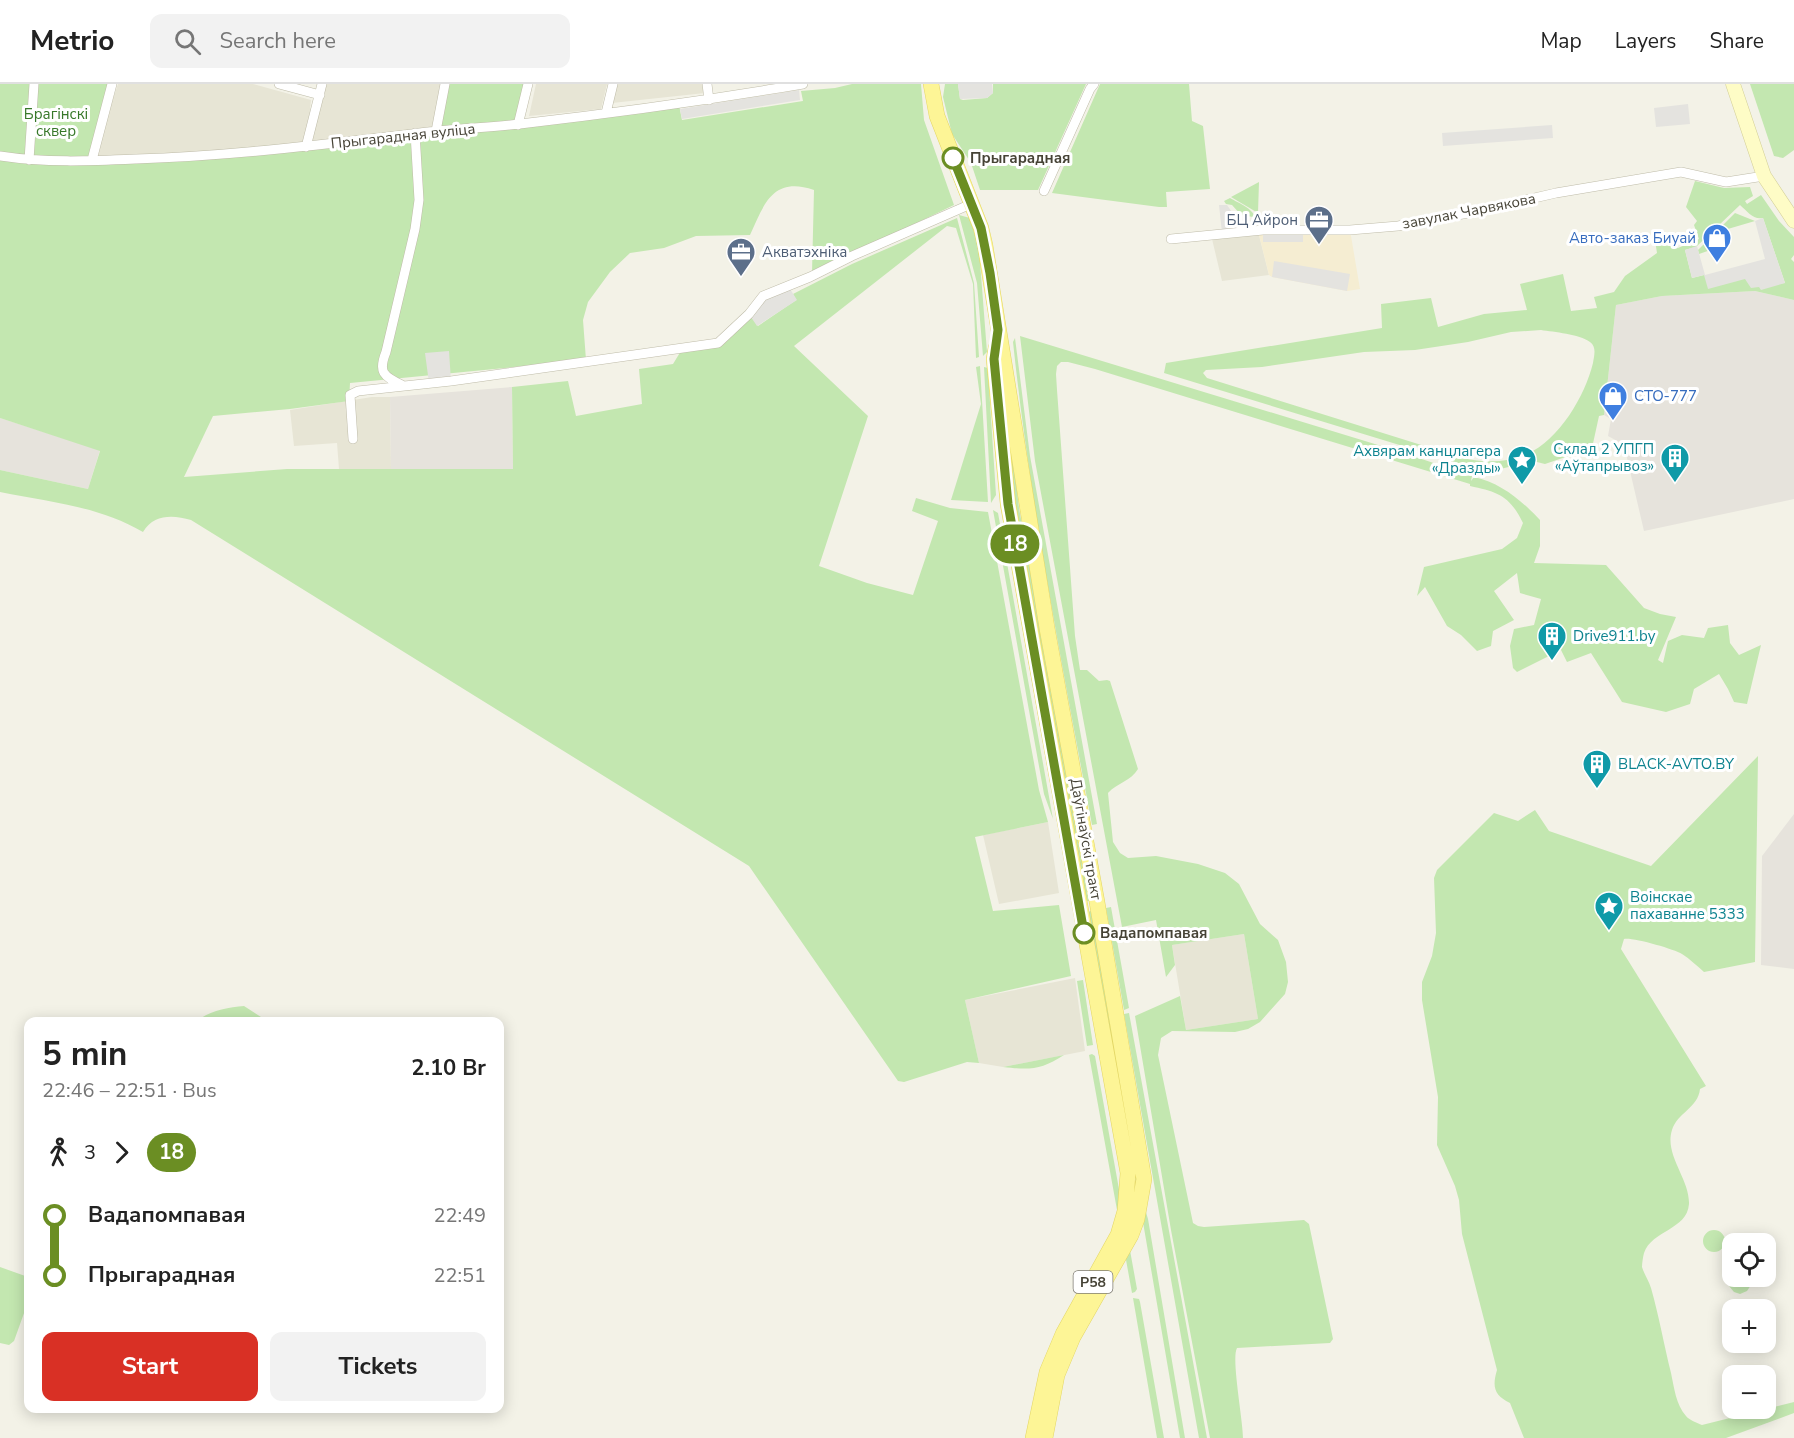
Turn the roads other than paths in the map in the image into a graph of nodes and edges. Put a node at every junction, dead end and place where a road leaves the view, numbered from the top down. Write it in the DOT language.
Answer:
graph roads {
  1 [pos="34,84"];
  2 [pos="112,84"];
  3 [pos="279,84"];
  4 [pos="322,84"];
  5 [pos="446,84"];
  6 [pos="528,84"];
  7 [pos="613,84"];
  8 [pos="707,84"];
  9 [pos="803,84"];
  10 [pos="931,84"];
  11 [pos="1094,84"];
  12 [pos="1733,84"];
  13 [pos="320,95"];
  14 [pos="709,100"];
  15 [pos="606,113"];
  16 [pos="518,124"];
  17 [pos="436,131"];
  18 [pos="415,133"];
  19 [pos="306,147"];
  20 [pos="0,156"];
  21 [pos="29,160"];
  22 [pos="92,160"];
  23 [pos="1764,176"];
  24 [pos="1044,191"];
  25 [pos="971,204"];
  26 [pos="1794,220"];
  27 [pos="1171,239"];
  28 [pos="998,330"];
  29 [pos="404,386"];
  30 [pos="353,439"];
  31 [pos="1135,1117"];
  32 [pos="1119,1121"];
  33 [pos="1033,1438"];
  34 [pos="1045,1438"];
  1 -- 21 [label="street"];
  2 -- 22 [label="street"];
  3 -- 13 [label="street"];
  4 -- 13 [label="street"];
  5 -- 17 [label="street"];
  6 -- 16 [label="street"];
  7 -- 15 [label="street"];
  8 -- 14 [label="street"];
  9 -- 14 [label="street, Прыгарадная вуліца"];
  10 -- 25 [label="main road, Даўгінаўскі тракт / Р58"];
  11 -- 24 [label="street"];
  12 -- 23 [label="street"];
  13 -- 19 [label="street"];
  14 -- 15 [label="street, Прыгарадная вуліца"];
  15 -- 16 [label="street, Прыгарадная вуліца"];
  16 -- 17 [label="street, Прыгарадная вуліца"];
  17 -- 18 [label="street, Прыгарадная вуліца"];
  18 -- 19 [label="street, Прыгарадная вуліца"];
  18 -- 29 [label="street"];
  19 -- 22 [label="street, Прыгарадная вуліца"];
  20 -- 21 [label="street, Прыгарадная вуліца"];
  21 -- 22 [label="street, Прыгарадная вуліца"];
  23 -- 26 [label="street"];
  23 -- 27 [label="street, завулак Чарвякова"];
  25 -- 28 [label="main road, Даўгінаўскі тракт / Р58"];
  25 -- 29 [label="street"];
  28 -- 31 [label="main road, Даўгінаўскі тракт / Р58"];
  28 -- 32 [label="main road, Даўгінаўскі тракт / Р58"];
  29 -- 30 [label="street"];
  31 -- 32 [label="main road"];
  31 -- 34 [label="main road, Даўгінаўскі тракт / Р58"];
  32 -- 33 [label="main road, Даўгінаўскі тракт / Р58"];
}
